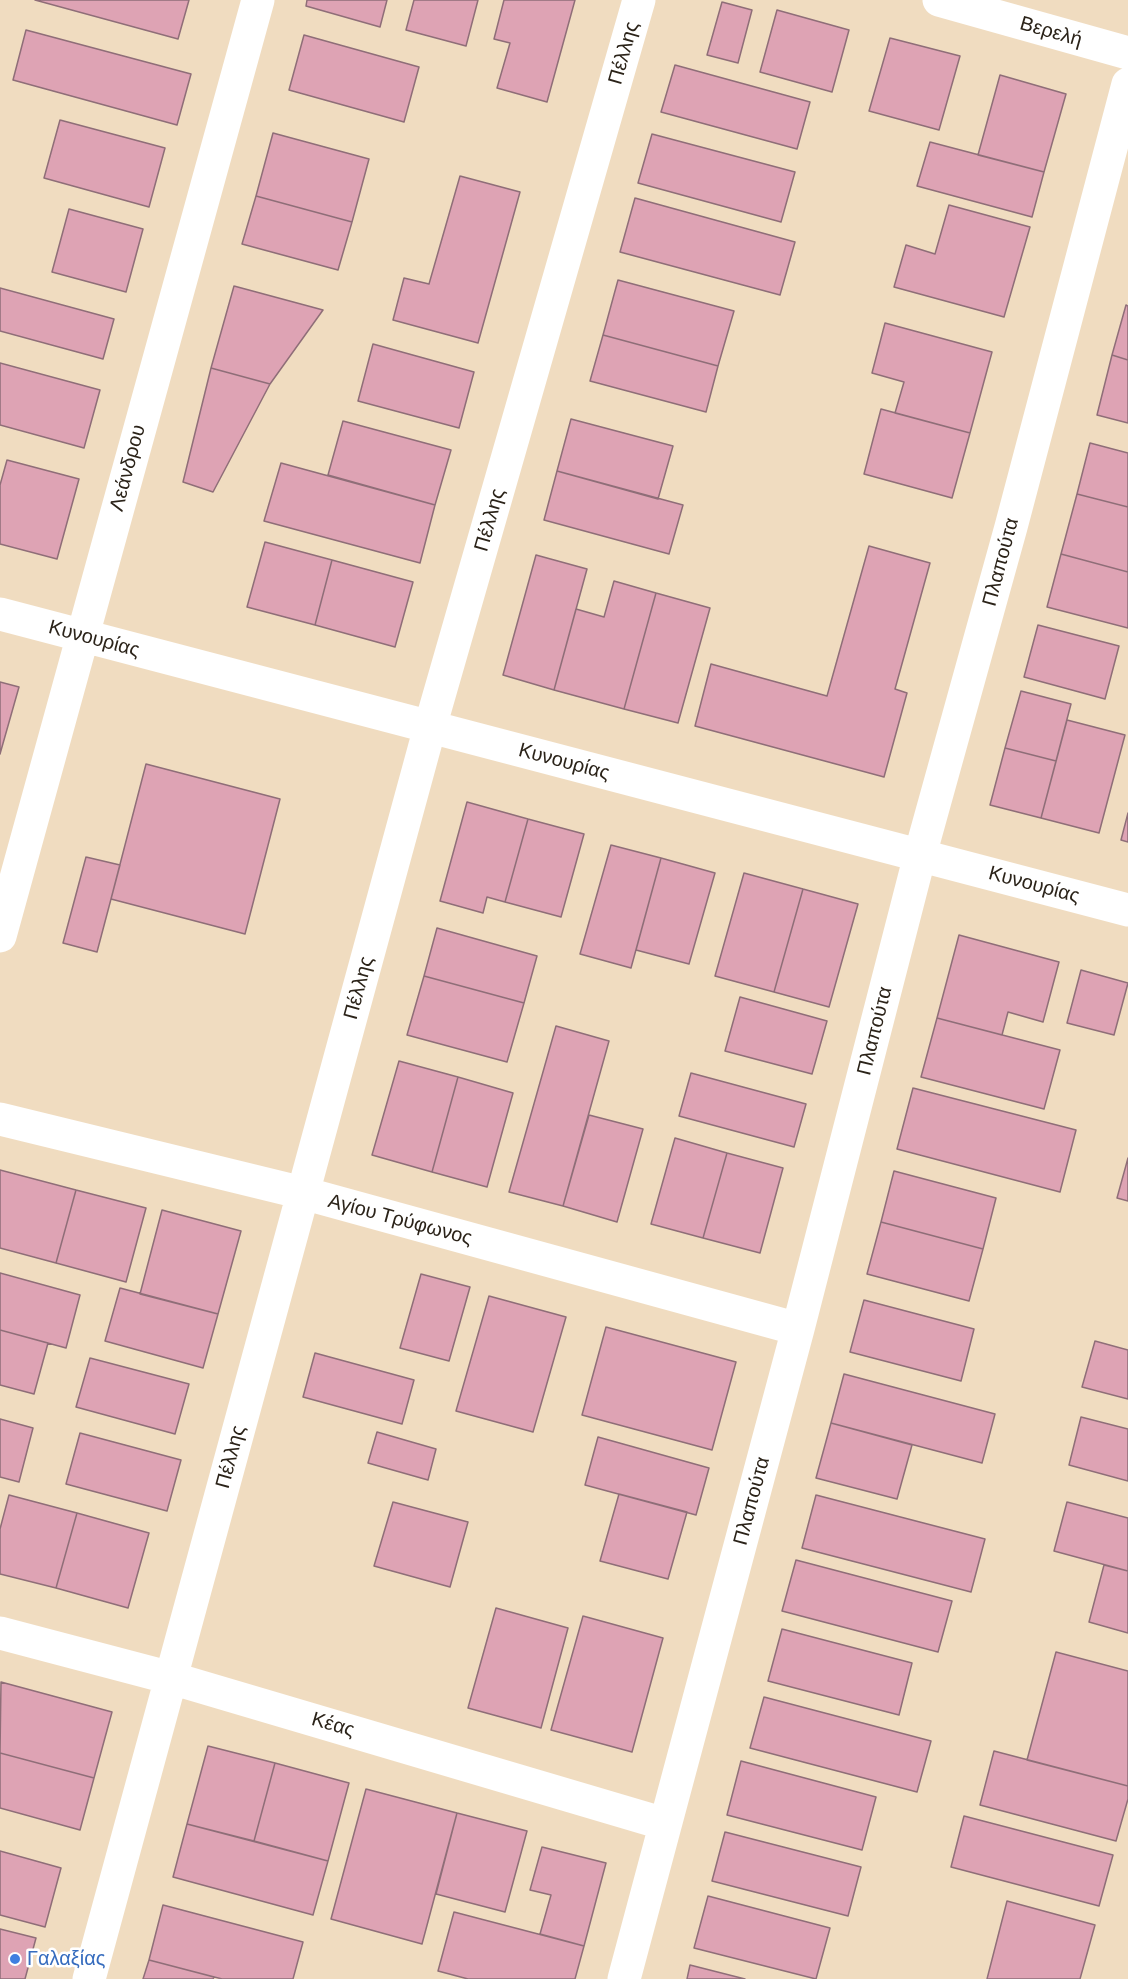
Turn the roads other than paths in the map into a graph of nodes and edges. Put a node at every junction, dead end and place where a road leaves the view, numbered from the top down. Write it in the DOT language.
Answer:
graph roads {
  1 [pos="258,0"];
  2 [pos="639,0"];
  3 [pos="939,0"];
  4 [pos="1128,53"];
  5 [pos="1128,84"];
  6 [pos="0,614"];
  7 [pos="82,636"];
  8 [pos="430,727"];
  9 [pos="920,855"];
  10 [pos="1128,910"];
  11 [pos="0,936"];
  12 [pos="0,1119"];
  13 [pos="303,1193"];
  14 [pos="798,1329"];
  15 [pos="0,1633"];
  16 [pos="171,1678"];
  17 [pos="665,1824"];
  18 [pos="89,1979"];
  19 [pos="624,1979"];
  1 -- 7 [label="street, Λεάνδρου"];
  2 -- 8 [label="street, Πέλλης"];
  3 -- 4 [label="street, Βερελή"];
  5 -- 9 [label="street, Πλαπούτα"];
  6 -- 7 [label="street, Κυνουρίας"];
  7 -- 8 [label="street, Κυνουρίας"];
  7 -- 11 [label="street, Λεάνδρου"];
  8 -- 9 [label="street, Κυνουρίας"];
  8 -- 13 [label="street, Πέλλης"];
  9 -- 10 [label="street, Κυνουρίας"];
  9 -- 14 [label="street, Πλαπούτα"];
  12 -- 13 [label="street, Αγίου Τρύφωνος"];
  13 -- 14 [label="street, Αγίου Τρύφωνος"];
  13 -- 16 [label="street, Πέλλης"];
  14 -- 17 [label="street, Πλαπούτα"];
  15 -- 16 [label="street, Κέας"];
  16 -- 17 [label="street, Κέας"];
  16 -- 18 [label="street, Πέλλης"];
  17 -- 19 [label="street, Πλαπούτα"];
}
